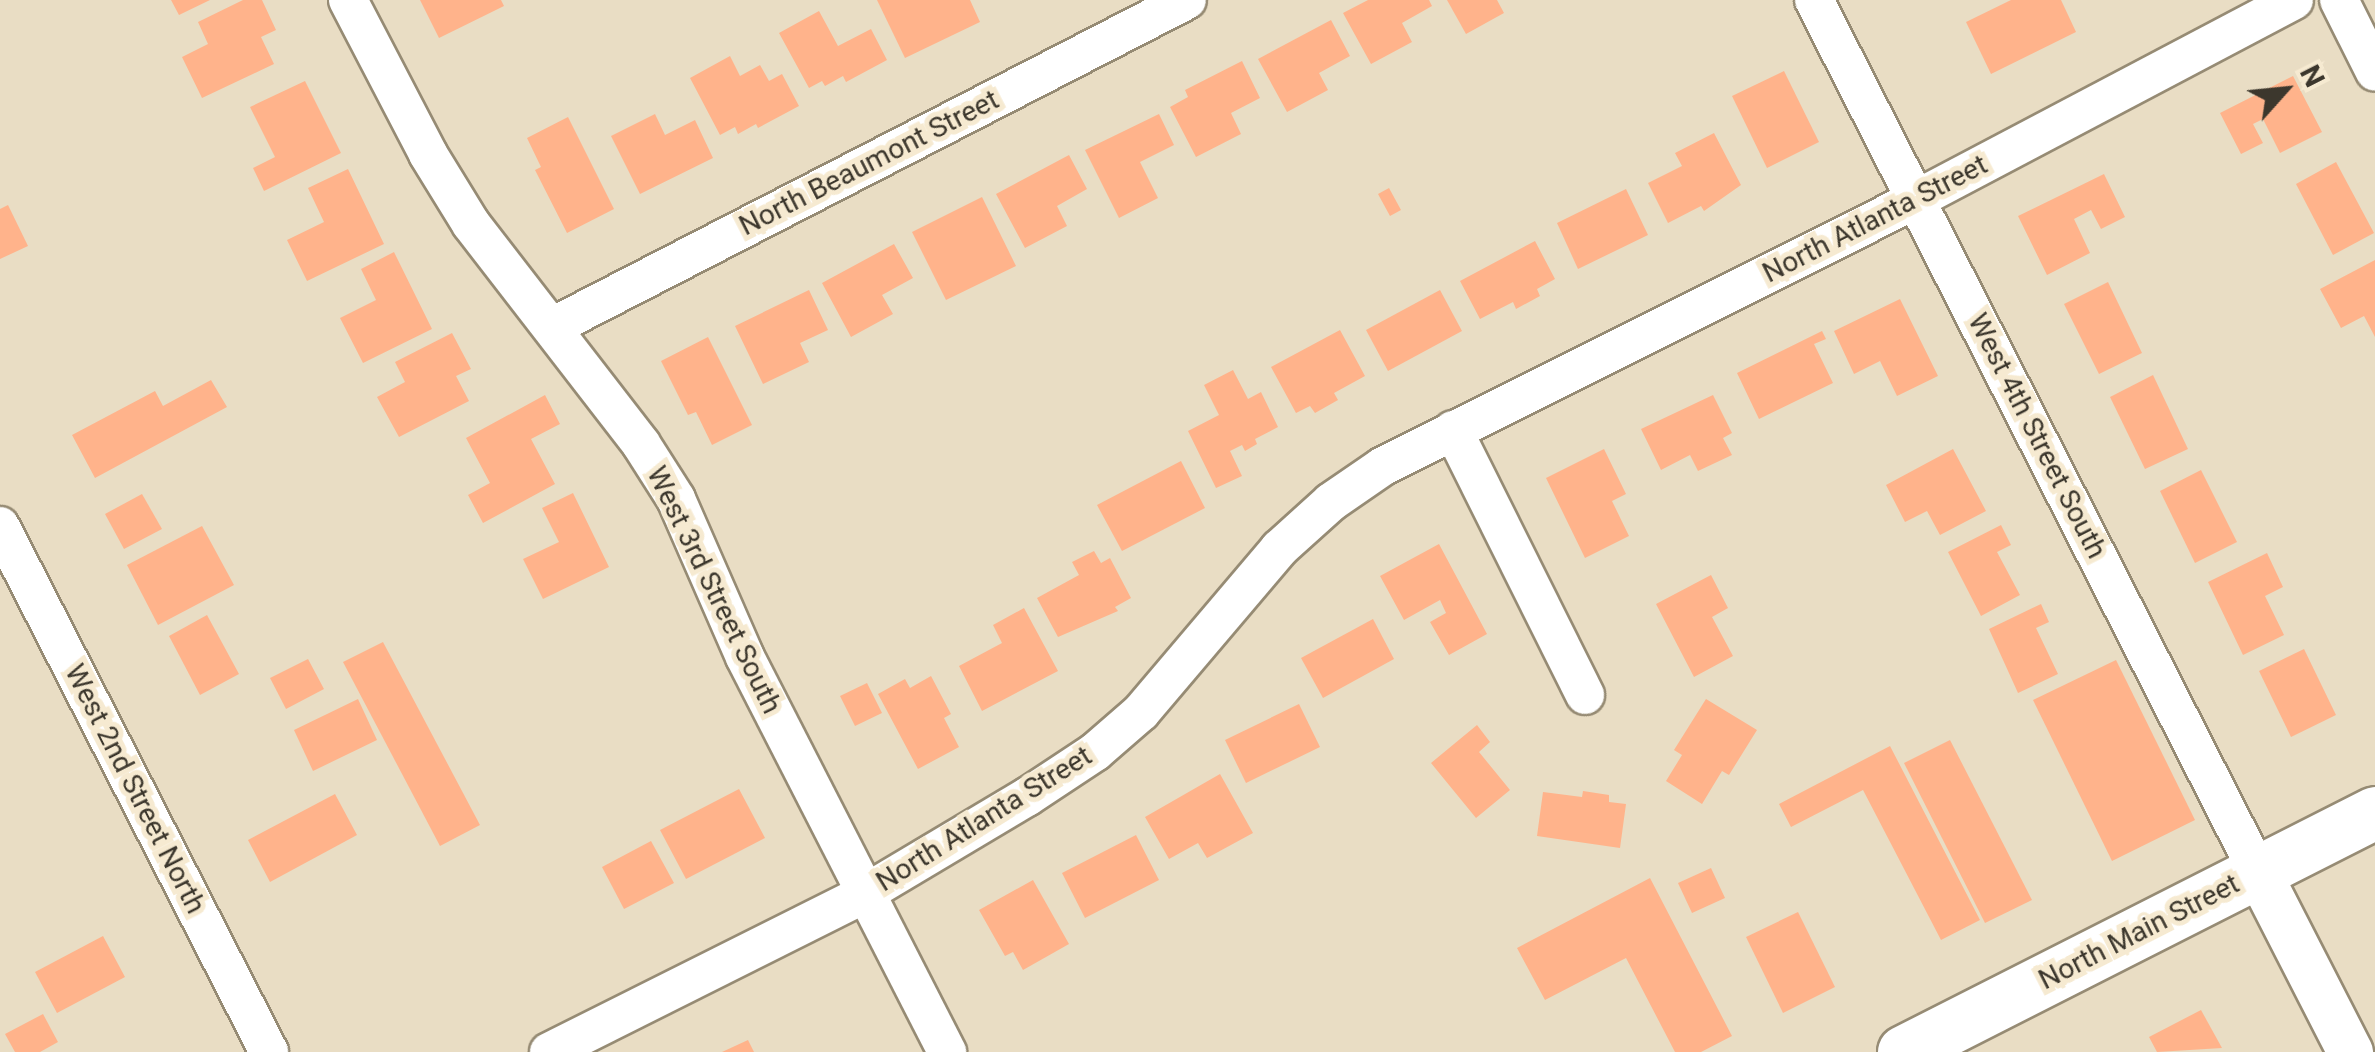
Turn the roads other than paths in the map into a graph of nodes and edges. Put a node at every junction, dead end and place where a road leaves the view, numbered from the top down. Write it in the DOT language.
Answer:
graph roads {
  1 [pos="348,0"];
  2 [pos="1187,0"];
  3 [pos="1814,0"];
  4 [pos="2294,0"];
  5 [pos="2339,0"];
  6 [pos="2375,72"];
  7 [pos="1917,199"];
  8 [pos="552,327"];
  9 [pos="1453,430"];
  10 [pos="0,526"];
  11 [pos="1585,695"];
  12 [pos="2375,813"];
  13 [pos="2258,872"];
  14 [pos="864,894"];
  15 [pos="269,1052"];
  16 [pos="548,1052"];
  17 [pos="947,1052"];
  18 [pos="1904,1052"];
  19 [pos="2350,1052"];
  1 -- 8 [label="street, West 3rd Street South"];
  2 -- 8 [label="street, North Beaumont Street"];
  3 -- 7 [label="street, West 4th Street South"];
  4 -- 7 [label="street, North Atlanta Street"];
  5 -- 6 [label="street"];
  7 -- 9 [label="street, North Atlanta Street"];
  7 -- 13 [label="street, West 4th Street South"];
  8 -- 14 [label="street, West 3rd Street South"];
  9 -- 11 [label="street"];
  9 -- 14 [label="street, North Atlanta Street"];
  10 -- 15 [label="street, West 2nd Street North"];
  12 -- 13 [label="main road, North Main Street"];
  13 -- 18 [label="main road, North Main Street"];
  13 -- 19 [label="street"];
  14 -- 16 [label="street, North Atlanta Street"];
  14 -- 17 [label="street, West 3rd Street South"];
}
